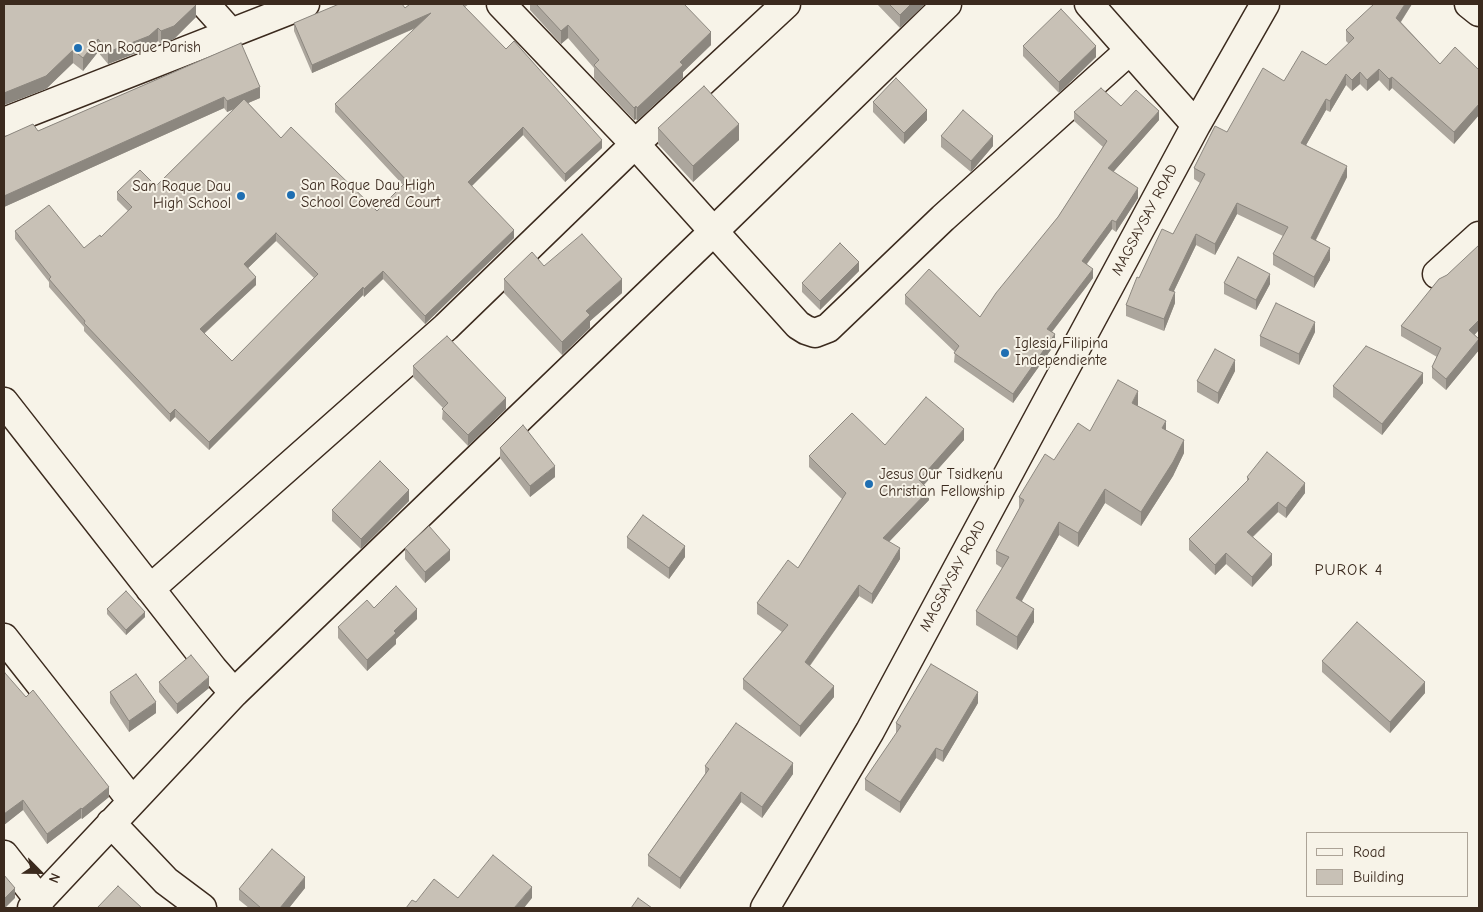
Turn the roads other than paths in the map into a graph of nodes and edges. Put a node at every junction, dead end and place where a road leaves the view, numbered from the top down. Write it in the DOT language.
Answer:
graph roads {
  1 [pos="205,4"];
  2 [pos="305,4"];
  3 [pos="501,4"];
  4 [pos="786,4"];
  5 [pos="946,4"];
  6 [pos="1089,4"];
  7 [pos="1265,4"];
  8 [pos="1469,4"];
  9 [pos="1479,12"];
  10 [pos="230,33"];
  11 [pos="1130,50"];
  12 [pos="4,122"];
  13 [pos="1196,125"];
  14 [pos="635,144"];
  15 [pos="714,231"];
  16 [pos="1479,236"];
  17 [pos="1438,274"];
  18 [pos="4,402"];
  19 [pos="150,589"];
  20 [pos="4,638"];
  21 [pos="234,693"];
  22 [pos="132,801"];
  23 [pos="111,824"];
  24 [pos="4,855"];
  25 [pos="36,904"];
  26 [pos="202,908"];
  27 [pos="764,908"];
  1 -- 10 [label="street"];
  2 -- 10 [label="street"];
  3 -- 14 [label="street"];
  4 -- 14 [label="street"];
  5 -- 15 [label="street"];
  6 -- 11 [label="street"];
  7 -- 13 [label="street, MAGSAYSAY ROAD"];
  8 -- 9 [label="street"];
  10 -- 12 [label="street"];
  11 -- 13 [label="street"];
  11 -- 15 [label="street"];
  13 -- 27 [label="street, MAGSAYSAY ROAD"];
  14 -- 15 [label="street"];
  14 -- 19 [label="street"];
  15 -- 21 [label="street"];
  16 -- 17 [label="street"];
  18 -- 19 [label="street"];
  19 -- 21 [label="street"];
  20 -- 22 [label="street"];
  21 -- 22 [label="street"];
  22 -- 23 [label="street"];
  23 -- 25 [label="street"];
  23 -- 26 [label="street"];
  24 -- 25 [label="street"];
}
